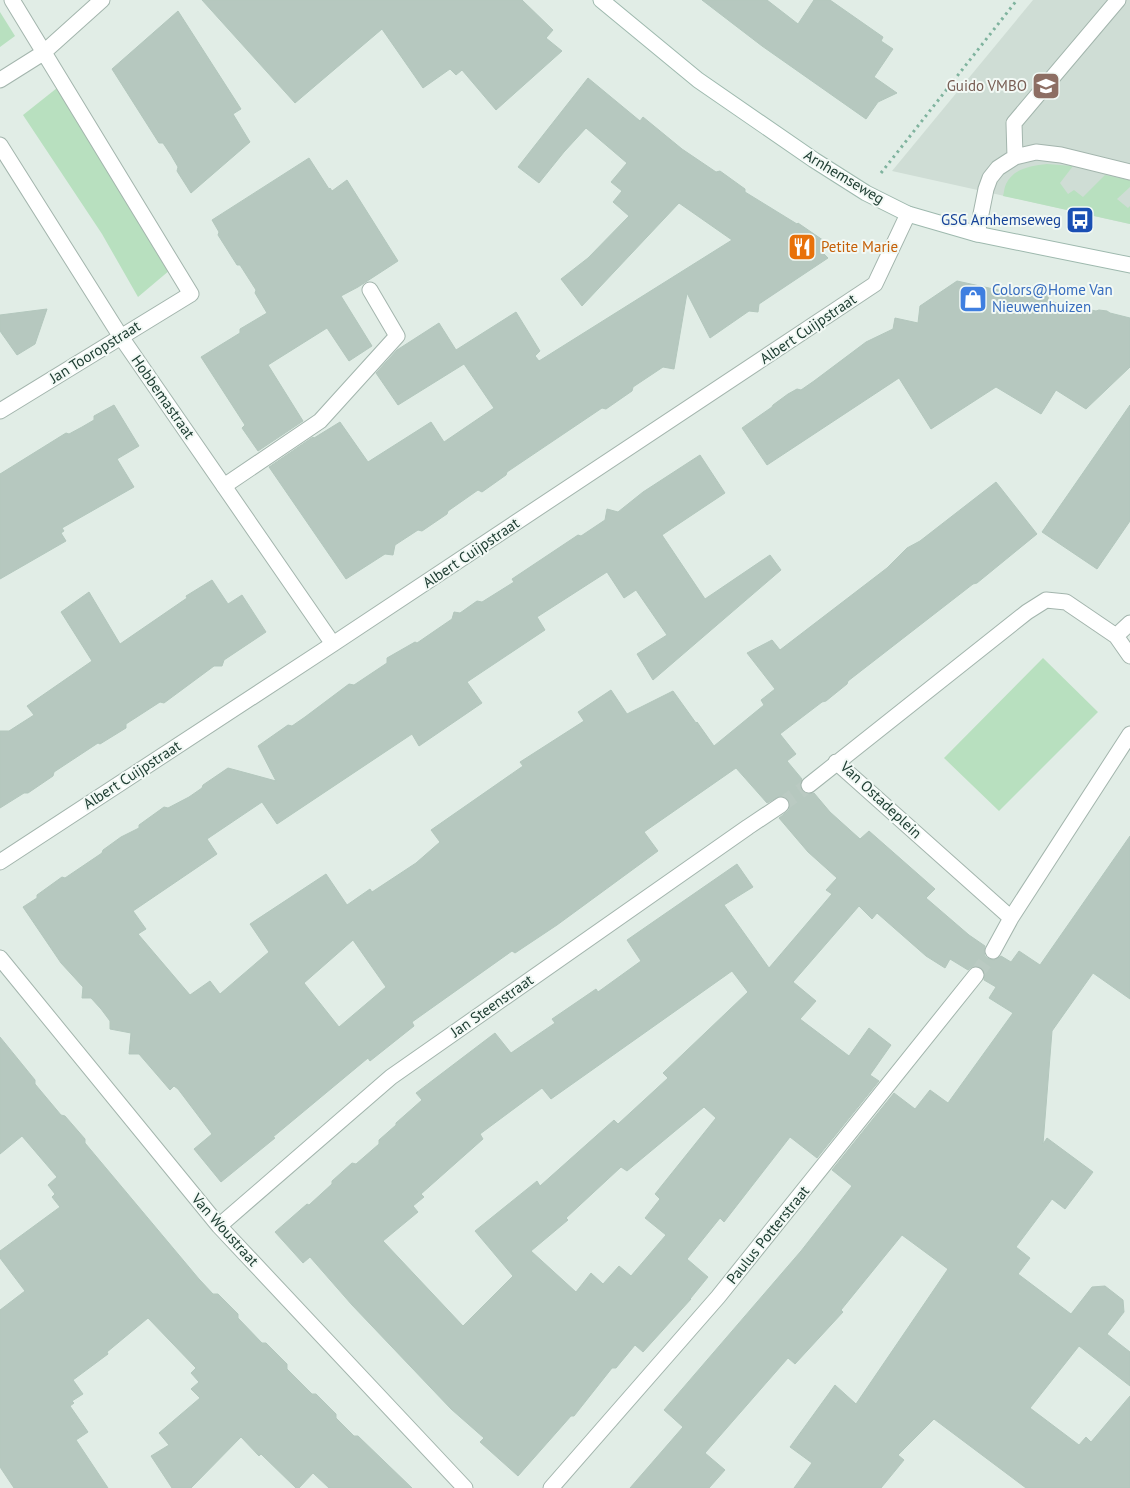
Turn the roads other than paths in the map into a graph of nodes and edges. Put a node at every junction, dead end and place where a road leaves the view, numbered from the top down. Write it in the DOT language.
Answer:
graph roads {
  1 [pos="12,0"];
  2 [pos="102,0"];
  3 [pos="600,0"];
  4 [pos="1118,0"];
  5 [pos="43,53"];
  6 [pos="0,80"];
  7 [pos="0,145"];
  8 [pos="1015,157"];
  9 [pos="1130,172"];
  10 [pos="908,214"];
  11 [pos="977,234"];
  12 [pos="1130,265"];
  13 [pos="370,290"];
  14 [pos="121,336"];
  15 [pos="0,411"];
  16 [pos="224,486"];
  17 [pos="1130,623"];
  18 [pos="1116,636"];
  19 [pos="333,644"];
  20 [pos="1130,656"];
  21 [pos="1130,734"];
  22 [pos="836,762"];
  23 [pos="809,785"];
  24 [pos="780,805"];
  25 [pos="0,862"];
  26 [pos="1011,918"];
  27 [pos="993,951"];
  28 [pos="0,958"];
  29 [pos="976,975"];
  30 [pos="218,1226"];
  31 [pos="465,1488"];
  32 [pos="551,1488"];
  1 -- 5 [label="street"];
  2 -- 5 [label="street"];
  3 -- 10 [label="street, Arnhemseweg"];
  4 -- 8 [label="street"];
  5 -- 6 [label="street"];
  5 -- 14 [label="street, Jan Tooropstraat"];
  7 -- 14 [label="street, Hobbemastraat"];
  8 -- 9 [label="street"];
  8 -- 11 [label="street"];
  10 -- 11 [label="street, Arnhemseweg"];
  10 -- 19 [label="street, Albert Cuijpstraat"];
  11 -- 12 [label="street, Arnhemseweg"];
  13 -- 16 [label="street"];
  14 -- 15 [label="street, Jan Tooropstraat"];
  14 -- 16 [label="street, Hobbemastraat"];
  16 -- 19 [label="street, Hobbemastraat"];
  17 -- 18 [label="street"];
  18 -- 20 [label="street, Van Ostadeplein"];
  18 -- 22 [label="street, Van Ostadeplein"];
  19 -- 25 [label="street, Albert Cuijpstraat"];
  21 -- 26 [label="street"];
  22 -- 23 [label="street"];
  22 -- 26 [label="street, Van Ostadeplein"];
  24 -- 30 [label="street, Jan Steenstraat"];
  26 -- 27 [label="street"];
  28 -- 30 [label="street, Van Woustraat"];
  29 -- 32 [label="street, Paulus Potterstraat"];
  30 -- 31 [label="street, Van Woustraat"];
}
